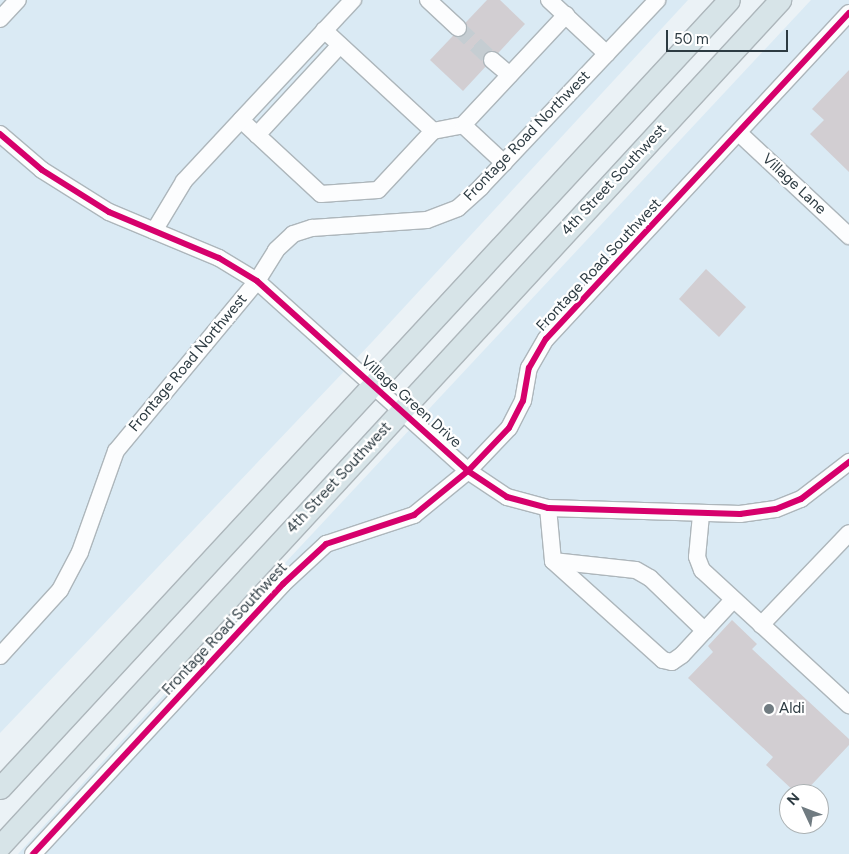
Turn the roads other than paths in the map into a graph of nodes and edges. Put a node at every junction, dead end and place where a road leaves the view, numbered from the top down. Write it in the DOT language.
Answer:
graph roads {
  1 [pos="18,0"];
  2 [pos="352,0"];
  3 [pos="428,0"];
  4 [pos="549,0"];
  5 [pos="657,0"];
  6 [pos="729,0"];
  7 [pos="780,0"];
  8 [pos="849,13"];
  9 [pos="566,15"];
  10 [pos="0,19"];
  11 [pos="458,28"];
  12 [pos="324,30"];
  13 [pos="340,45"];
  14 [pos="607,54"];
  15 [pos="492,60"];
  16 [pos="510,75"];
  17 [pos="241,120"];
  18 [pos="463,125"];
  19 [pos="433,131"];
  20 [pos="739,133"];
  21 [pos="0,134"];
  22 [pos="257,135"];
  23 [pos="504,163"];
  24 [pos="154,231"];
  25 [pos="849,236"];
  26 [pos="257,280"];
  27 [pos="373,385"];
  28 [pos="401,411"];
  29 [pos="849,462"];
  30 [pos="468,470"];
  31 [pos="548,508"];
  32 [pos="700,515"];
  33 [pos="849,533"];
  34 [pos="553,561"];
  35 [pos="733,600"];
  36 [pos="761,625"];
  37 [pos="705,631"];
  38 [pos="0,656"];
  39 [pos="849,705"];
  40 [pos="0,788"];
  41 [pos="0,846"];
  42 [pos="33,854"];
  1 -- 10 [label="street"];
  2 -- 12 [label="street"];
  3 -- 11 [label="street"];
  4 -- 9 [label="street"];
  5 -- 14 [label="street, Frontage Road Northwest"];
  6 -- 27 [label="main road"];
  7 -- 28 [label="main road, 4th Street Southwest"];
  8 -- 20 [label="street, Frontage Road Southwest"];
  9 -- 14 [label="street"];
  9 -- 16 [label="street"];
  12 -- 13 [label="street"];
  12 -- 17 [label="street"];
  13 -- 19 [label="street"];
  13 -- 22 [label="street"];
  14 -- 23 [label="street, Frontage Road Northwest"];
  15 -- 16 [label="street"];
  16 -- 18 [label="street"];
  17 -- 22 [label="street"];
  17 -- 24 [label="street"];
  18 -- 19 [label="street"];
  18 -- 23 [label="street"];
  19 -- 22 [label="street"];
  20 -- 25 [label="street, Village Lane"];
  20 -- 30 [label="street, Frontage Road Southwest"];
  21 -- 24 [label="street, Village Green Drive"];
  23 -- 26 [label="street, Frontage Road Northwest"];
  24 -- 26 [label="street, Village Green Drive"];
  26 -- 27 [label="street, Village Green Drive"];
  26 -- 38 [label="street, Frontage Road Northwest"];
  27 -- 28 [label="street, Village Green Drive"];
  27 -- 40 [label="main road"];
  28 -- 30 [label="street, Village Green Drive"];
  28 -- 41 [label="main road, 4th Street Southwest"];
  29 -- 32 [label="street, Village Green Drive"];
  30 -- 31 [label="street, Village Green Drive"];
  30 -- 42 [label="street, Frontage Road Southwest"];
  31 -- 32 [label="street, Village Green Drive"];
  31 -- 34 [label="street"];
  32 -- 35 [label="street"];
  33 -- 36 [label="street"];
  34 -- 37 [label="street"];
  34 -- 37 [label="street"];
  35 -- 36 [label="street"];
  35 -- 37 [label="street"];
  36 -- 39 [label="street"];
}
